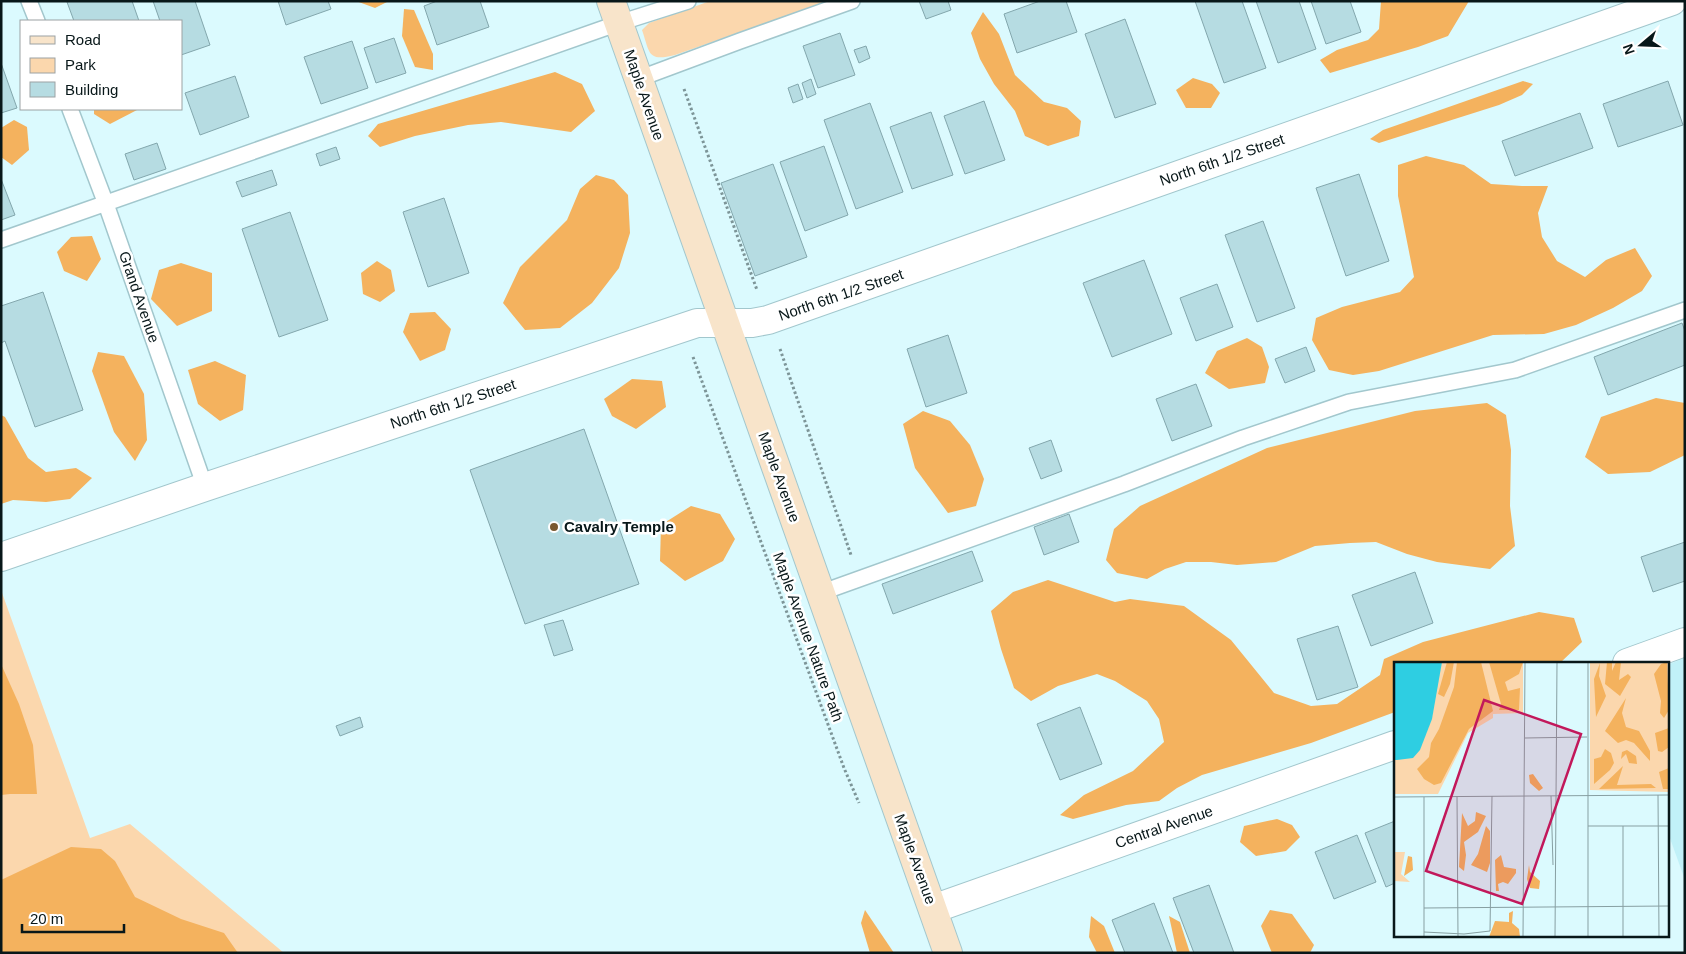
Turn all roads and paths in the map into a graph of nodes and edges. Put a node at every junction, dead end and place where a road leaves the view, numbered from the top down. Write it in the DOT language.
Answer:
graph roads {
  1 [pos="29,1"];
  2 [pos="688,1"];
  3 [pos="852,1"];
  4 [pos="1672,1"];
  5 [pos="615,12"];
  6 [pos="37,20"];
  7 [pos="675,65"];
  8 [pos="638,79"];
  9 [pos="70,110"];
  10 [pos="106,204"];
  11 [pos="1,240"];
  12 [pos="757,292"];
  13 [pos="1685,310"];
  14 [pos="724,323"];
  15 [pos="682,328"];
  16 [pos="780,349"];
  17 [pos="205,487"];
  18 [pos="1,557"];
  19 [pos="859,579"];
  20 [pos="820,593"];
  21 [pos="1685,642"];
  22 [pos="1630,662"];
  23 [pos="1394,745"];
  24 [pos="859,805"];
  25 [pos="933,909"];
  26 [pos="948,953"];
  1 -- 6 [label="lane"];
  2 -- 5 [label="lane"];
  3 -- 7 [label="lane"];
  4 -- 14 [label="street, North 6th 1/2 Street"];
  5 -- 8 [label="main road, Maple Avenue"];
  5 -- 10 [label="lane"];
  7 -- 8 [label="lane"];
  7 -- 12 [label="path"];
  8 -- 14 [label="main road, Maple Avenue"];
  9 -- 10 [label="lane, Grand Avenue"];
  10 -- 11 [label="lane"];
  10 -- 17 [label="lane, Grand Avenue"];
  13 -- 19 [label="lane"];
  14 -- 15 [label="street, North 6th 1/2 Street"];
  14 -- 20 [label="main road, Maple Avenue"];
  15 -- 17 [label="street, North 6th 1/2 Street"];
  15 -- 24 [label="path, Maple Avenue Nature Path"];
  16 -- 19 [label="path"];
  17 -- 18 [label="street, North 6th 1/2 Street"];
  19 -- 20 [label="lane"];
  20 -- 25 [label="main road, Maple Avenue"];
  21 -- 22 [label="street"];
  23 -- 25 [label="street, Central Avenue"];
  25 -- 26 [label="main road, Maple Avenue"];
}
